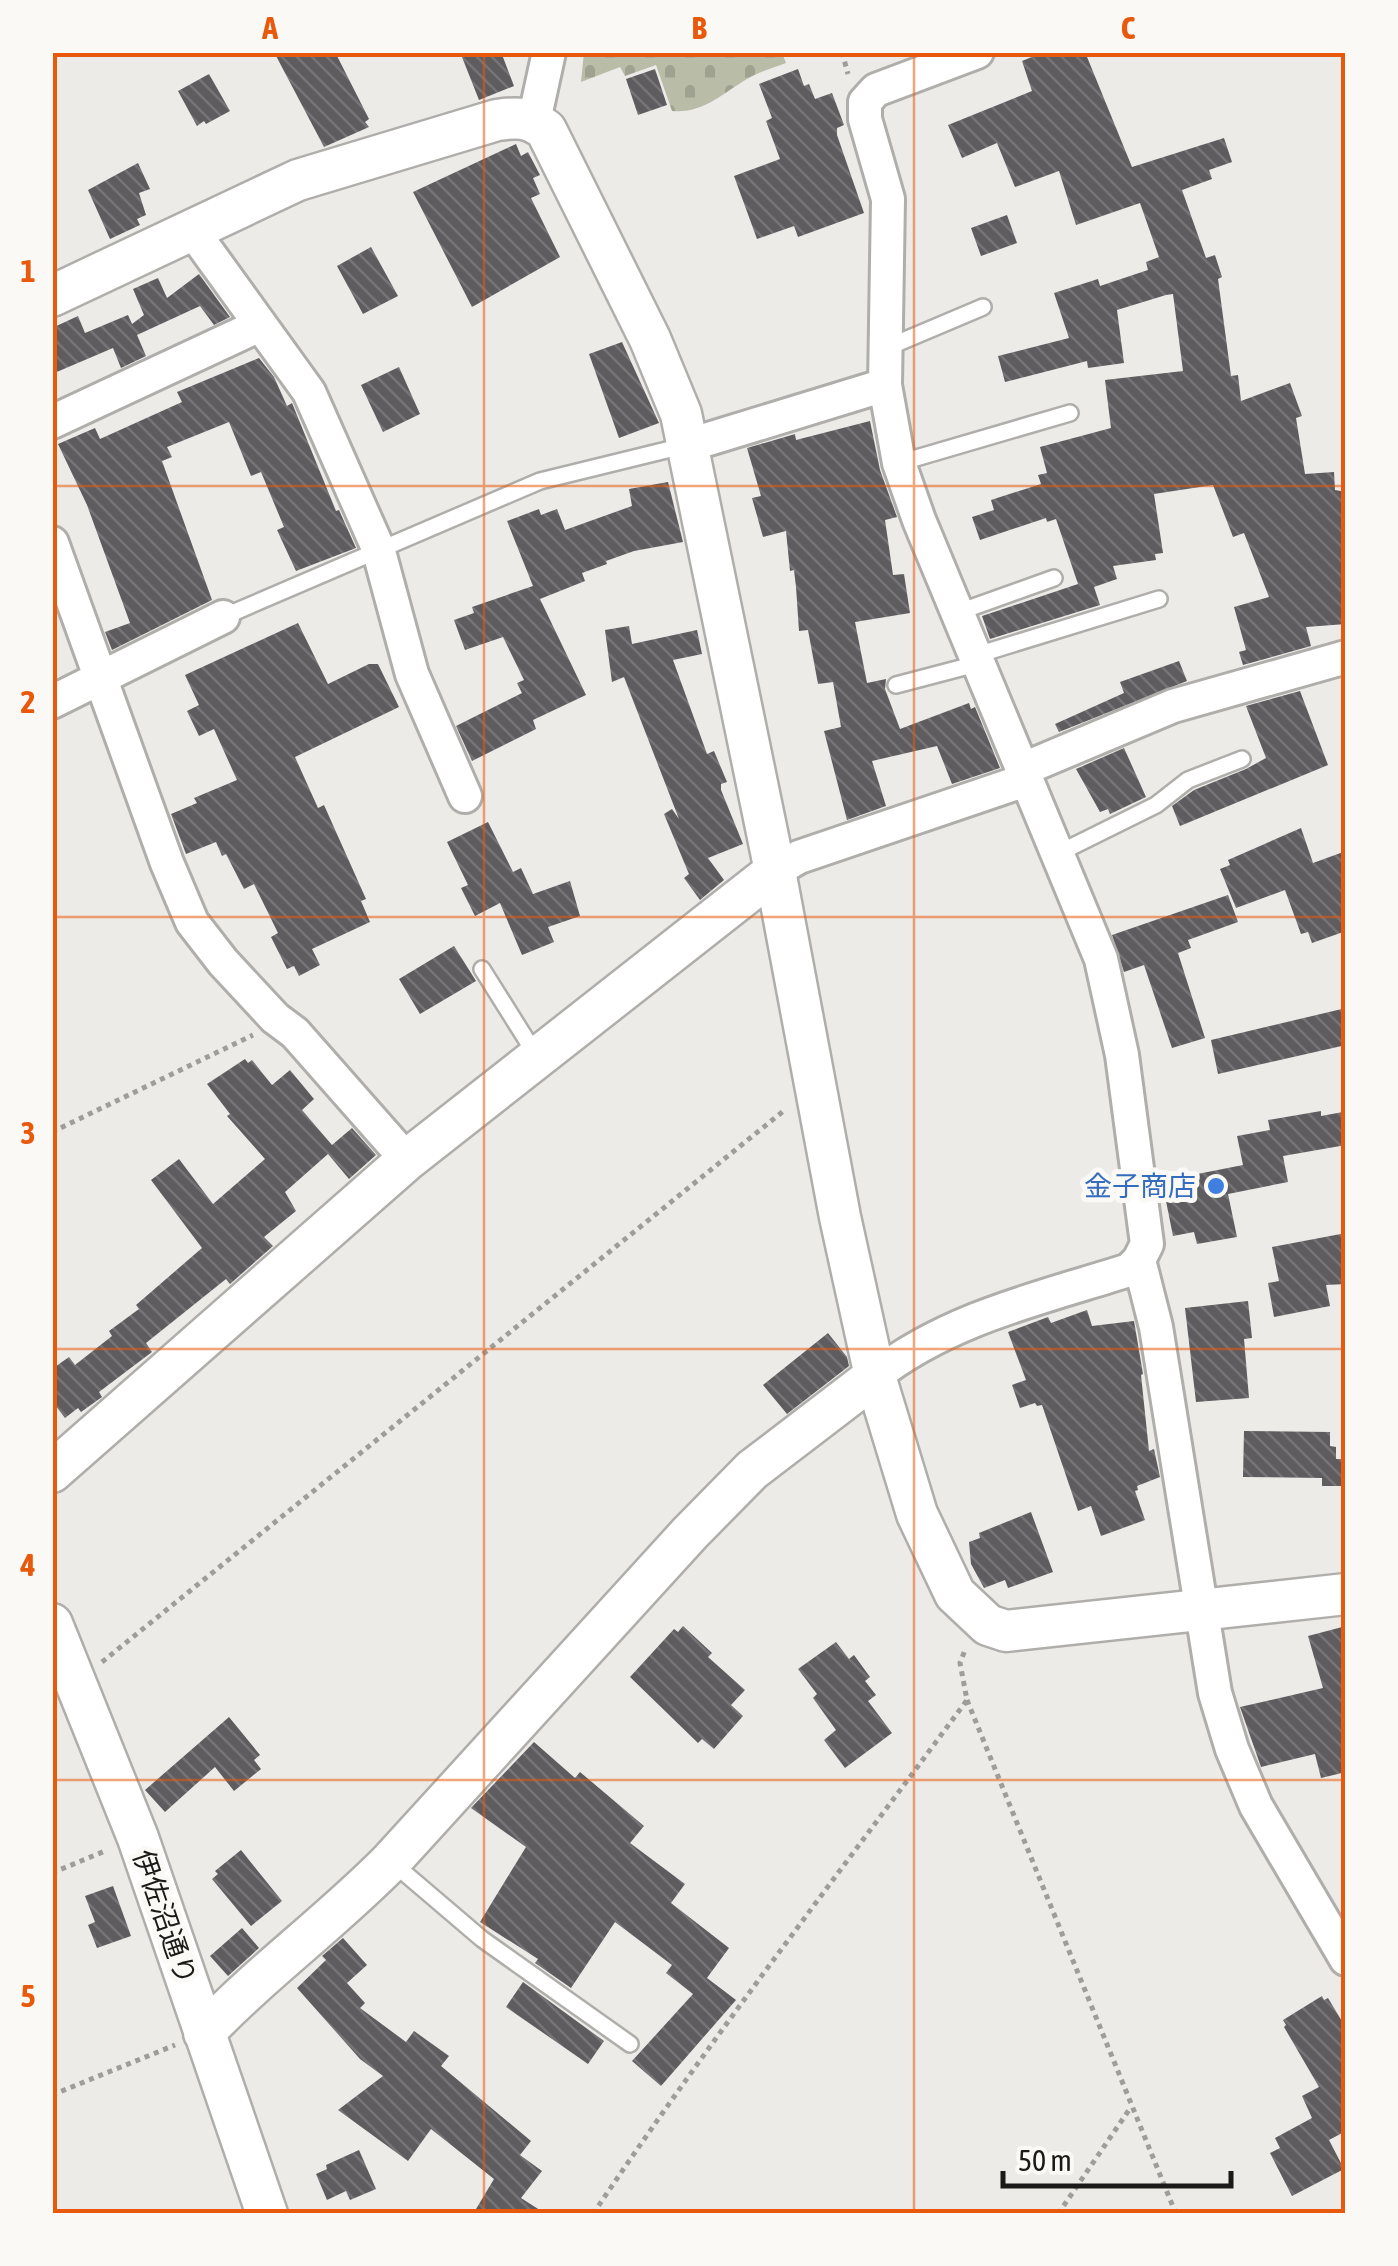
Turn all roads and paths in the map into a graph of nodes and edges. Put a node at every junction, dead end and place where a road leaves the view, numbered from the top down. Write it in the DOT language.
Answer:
graph roads {
  1 [pos="549,52"];
  2 [pos="976,52"];
  3 [pos="534,121"];
  4 [pos="192,230"];
  5 [pos="52,296"];
  6 [pos="983,307"];
  7 [pos="260,325"];
  8 [pos="886,348"];
  9 [pos="885,385"];
  10 [pos="1070,413"];
  11 [pos="52,422"];
  12 [pos="689,445"];
  13 [pos="899,463"];
  14 [pos="52,543"];
  15 [pos="378,548"];
  16 [pos="1054,578"];
  17 [pos="1159,599"];
  18 [pos="959,612"];
  19 [pos="224,617"];
  20 [pos="1346,657"];
  21 [pos="979,659"];
  22 [pos="102,679"];
  23 [pos="896,685"];
  24 [pos="52,702"];
  25 [pos="1242,759"];
  26 [pos="1024,775"];
  27 [pos="465,796"];
  28 [pos="1058,854"];
  29 [pos="775,871"];
  30 [pos="482,970"];
  31 [pos="276,1018"];
  32 [pos="538,1058"];
  33 [pos="816,1097"];
  34 [pos="52,1132"];
  35 [pos="407,1160"];
  36 [pos="1140,1260"];
  37 [pos="876,1376"];
  38 [pos="52,1472"];
  39 [pos="1346,1594"];
  40 [pos="1201,1609"];
  41 [pos="971,1610"];
  42 [pos="52,1624"];
  43 [pos="76,1683"];
  44 [pos="967,1700"];
  45 [pos="138,1838"];
  46 [pos="390,1861"];
  47 [pos="52,1873"];
  48 [pos="1346,1959"];
  49 [pos="204,2034"];
  50 [pos="630,2044"];
  51 [pos="52,2095"];
  52 [pos="1132,2107"];
  53 [pos="267,2214"];
  54 [pos="593,2214"];
  55 [pos="1058,2214"];
  56 [pos="1176,2214"];
  1 -- 3 [label="street"];
  2 -- 8 [label="street"];
  3 -- 4 [label="street"];
  3 -- 12 [label="street"];
  4 -- 5 [label="street"];
  4 -- 7 [label="street"];
  6 -- 8 [label="lane"];
  7 -- 11 [label="street"];
  7 -- 15 [label="street"];
  8 -- 9 [label="street"];
  9 -- 12 [label="street"];
  9 -- 13 [label="street"];
  10 -- 13 [label="lane"];
  12 -- 15 [label="lane"];
  12 -- 29 [label="street"];
  13 -- 18 [label="street"];
  14 -- 22 [label="street"];
  15 -- 19 [label="lane"];
  15 -- 27 [label="street"];
  16 -- 18 [label="lane"];
  17 -- 21 [label="lane"];
  18 -- 21 [label="street"];
  19 -- 22 [label="street"];
  20 -- 26 [label="street"];
  21 -- 23 [label="lane"];
  21 -- 26 [label="street"];
  22 -- 24 [label="street"];
  22 -- 31 [label="street"];
  25 -- 28 [label="lane"];
  26 -- 28 [label="street"];
  26 -- 29 [label="street"];
  28 -- 36 [label="street"];
  29 -- 32 [label="street"];
  29 -- 33 [label="street"];
  30 -- 32 [label="lane"];
  31 -- 34 [label="path"];
  31 -- 35 [label="street"];
  32 -- 35 [label="street"];
  33 -- 37 [label="street"];
  33 -- 43 [label="path"];
  35 -- 38 [label="street"];
  36 -- 37 [label="street"];
  36 -- 40 [label="street"];
  37 -- 41 [label="street"];
  37 -- 46 [label="street"];
  39 -- 40 [label="street"];
  40 -- 41 [label="street"];
  40 -- 48 [label="street"];
  41 -- 44 [label="path"];
  42 -- 43 [label="street, 伊佐沼通り"];
  43 -- 45 [label="street, 伊佐沼通り"];
  44 -- 52 [label="path"];
  44 -- 54 [label="path"];
  45 -- 47 [label="path"];
  45 -- 49 [label="street, 伊佐沼通り"];
  46 -- 49 [label="street"];
  46 -- 50 [label="lane"];
  49 -- 51 [label="path"];
  49 -- 53 [label="street, 伊佐沼通り"];
  52 -- 55 [label="path"];
  52 -- 56 [label="path"];
}
